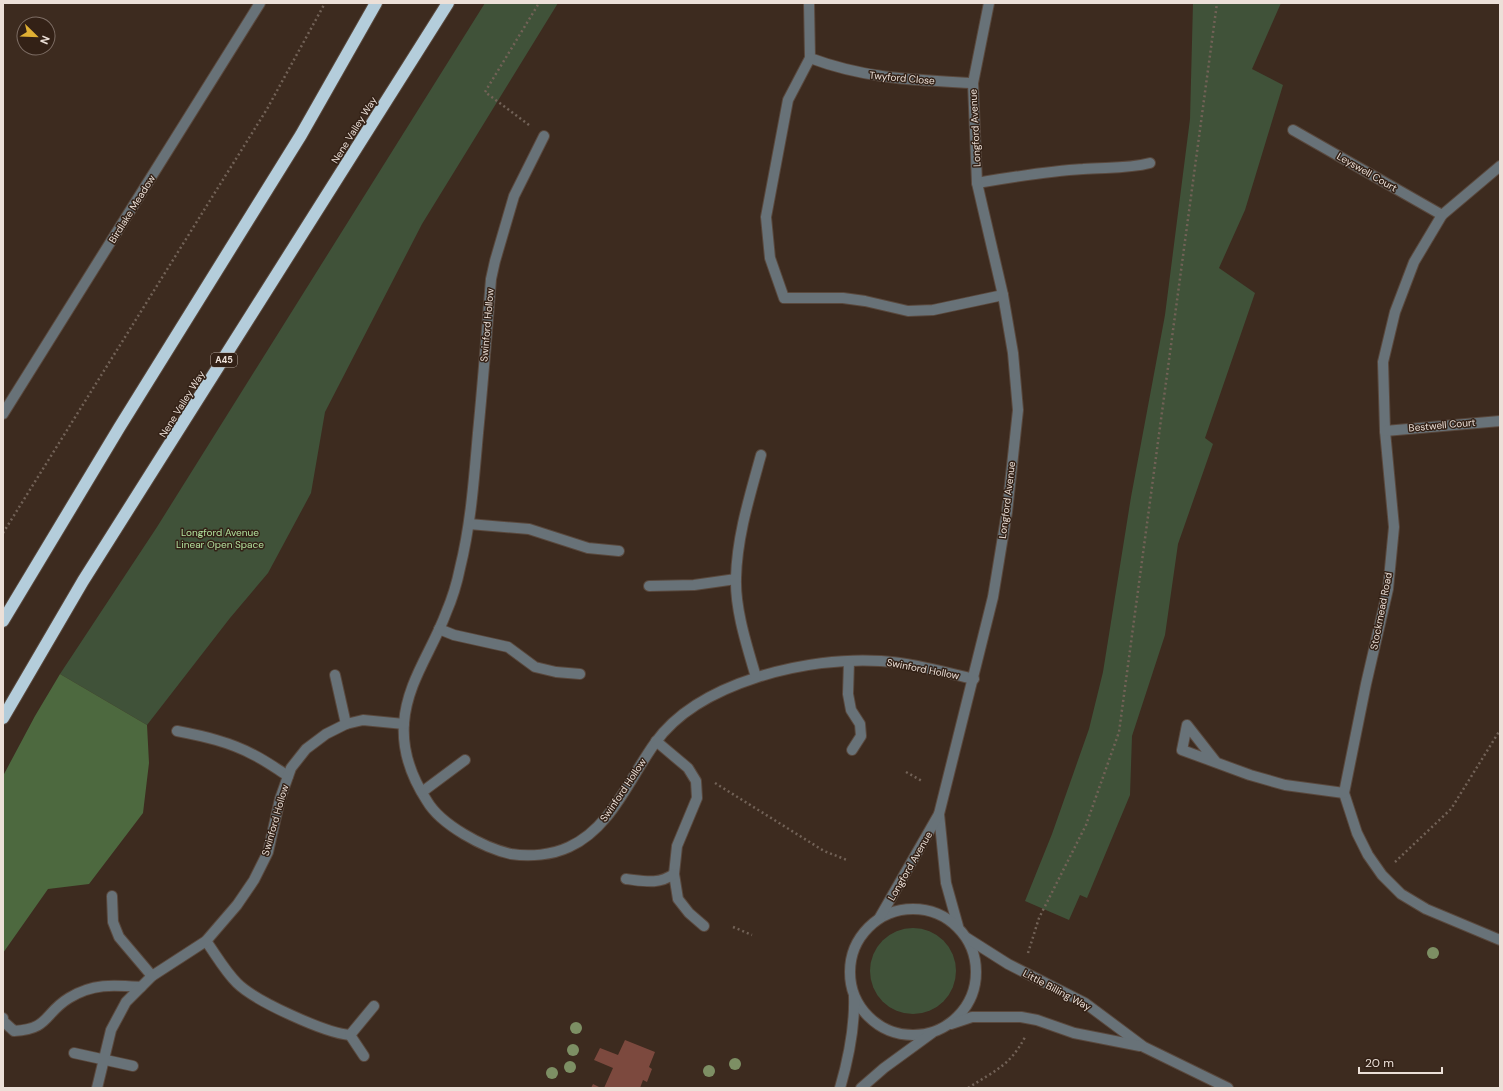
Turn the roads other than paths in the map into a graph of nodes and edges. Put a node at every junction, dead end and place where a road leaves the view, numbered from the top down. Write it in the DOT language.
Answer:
graph roads {
  1 [pos="260,3"];
  2 [pos="376,3"];
  3 [pos="448,3"];
  4 [pos="809,3"];
  5 [pos="989,3"];
  6 [pos="810,58"];
  7 [pos="973,83"];
  8 [pos="1293,130"];
  9 [pos="544,136"];
  10 [pos="1150,163"];
  11 [pos="1500,166"];
  12 [pos="977,183"];
  13 [pos="1442,215"];
  14 [pos="1003,295"];
  15 [pos="3,414"];
  16 [pos="1500,421"];
  17 [pos="1384,431"];
  18 [pos="761,455"];
  19 [pos="469,524"];
  20 [pos="619,550"];
  21 [pos="736,579"];
  22 [pos="649,586"];
  23 [pos="3,621"];
  24 [pos="439,629"];
  25 [pos="848,661"];
  26 [pos="580,674"];
  27 [pos="335,675"];
  28 [pos="756,677"];
  29 [pos="974,679"];
  30 [pos="3,718"];
  31 [pos="346,724"];
  32 [pos="404,724"];
  33 [pos="177,731"];
  34 [pos="656,741"];
  35 [pos="852,750"];
  36 [pos="465,760"];
  37 [pos="1216,762"];
  38 [pos="288,776"];
  39 [pos="422,792"];
  40 [pos="1344,793"];
  41 [pos="940,814"];
  42 [pos="674,874"];
  43 [pos="626,879"];
  44 [pos="112,896"];
  45 [pos="880,917"];
  46 [pos="704,926"];
  47 [pos="958,926"];
  48 [pos="966,938"];
  49 [pos="1500,940"];
  50 [pos="206,942"];
  51 [pos="152,976"];
  52 [pos="141,987"];
  53 [pos="854,994"];
  54 [pos="374,1006"];
  55 [pos="3,1018"];
  56 [pos="948,1024"];
  57 [pos="936,1031"];
  58 [pos="350,1035"];
  59 [pos="1144,1047"];
  60 [pos="74,1053"];
  61 [pos="364,1056"];
  62 [pos="103,1060"];
  63 [pos="133,1066"];
  64 [pos="97,1088"];
  65 [pos="840,1088"];
  66 [pos="861,1088"];
  67 [pos="1228,1088"];
  1 -- 15 [label="street, Birdlake Meadow"];
  2 -- 23 [label="highway"];
  3 -- 30 [label="highway, Nene Valley Way / A45"];
  4 -- 6 [label="street"];
  5 -- 7 [label="street, Longford Avenue"];
  6 -- 7 [label="street, Twyford Close"];
  6 -- 14 [label="street"];
  7 -- 12 [label="street, Longford Avenue"];
  8 -- 13 [label="street, Leyswell Court"];
  9 -- 19 [label="street, Swinford Hollow"];
  10 -- 12 [label="street"];
  11 -- 13 [label="street, Stockmead Road"];
  12 -- 14 [label="street, Longford Avenue"];
  13 -- 17 [label="street, Stockmead Road"];
  14 -- 29 [label="street, Longford Avenue"];
  16 -- 17 [label="street, Bestwell Court"];
  17 -- 40 [label="street, Stockmead Road"];
  18 -- 21 [label="street"];
  19 -- 20 [label="street"];
  19 -- 24 [label="street, Swinford Hollow"];
  21 -- 22 [label="street"];
  21 -- 28 [label="street"];
  24 -- 26 [label="street"];
  24 -- 32 [label="street, Swinford Hollow"];
  25 -- 28 [label="street, Swinford Hollow"];
  25 -- 29 [label="street, Swinford Hollow"];
  25 -- 35 [label="street"];
  27 -- 31 [label="street"];
  28 -- 34 [label="street, Swinford Hollow"];
  29 -- 41 [label="street, Longford Avenue"];
  31 -- 32 [label="street, Swinford Hollow"];
  31 -- 38 [label="street, Swinford Hollow"];
  32 -- 39 [label="street, Swinford Hollow"];
  33 -- 38 [label="street, Swinford Hollow"];
  34 -- 39 [label="street, Swinford Hollow"];
  34 -- 42 [label="street"];
  36 -- 39 [label="street"];
  37 -- 40 [label="street"];
  38 -- 50 [label="street, Swinford Hollow"];
  40 -- 49 [label="street, Stockmead Road"];
  41 -- 45 [label="street, Longford Avenue"];
  41 -- 47 [label="street, Longford Avenue"];
  42 -- 43 [label="street"];
  42 -- 46 [label="street"];
  44 -- 51 [label="street"];
  45 -- 47 [label="street, Little Billing Way"];
  45 -- 53 [label="street, Little Billing Way"];
  47 -- 48 [label="street, Little Billing Way"];
  48 -- 56 [label="street, Little Billing Way"];
  48 -- 59 [label="street, Little Billing Way"];
  50 -- 51 [label="street, Swinford Hollow"];
  50 -- 58 [label="street"];
  51 -- 52 [label="street, Swinford Hollow"];
  52 -- 55 [label="street"];
  52 -- 62 [label="street, Swinford Hollow"];
  53 -- 57 [label="street, Little Billing Way"];
  53 -- 65 [label="street"];
  54 -- 58 [label="street"];
  56 -- 57 [label="street, Little Billing Way"];
  56 -- 59 [label="street, Little Billing Way"];
  57 -- 66 [label="street"];
  58 -- 61 [label="street"];
  59 -- 67 [label="street, Little Billing Way"];
  60 -- 62 [label="street"];
  62 -- 63 [label="street"];
  62 -- 64 [label="street, Swinford Hollow"];
}
